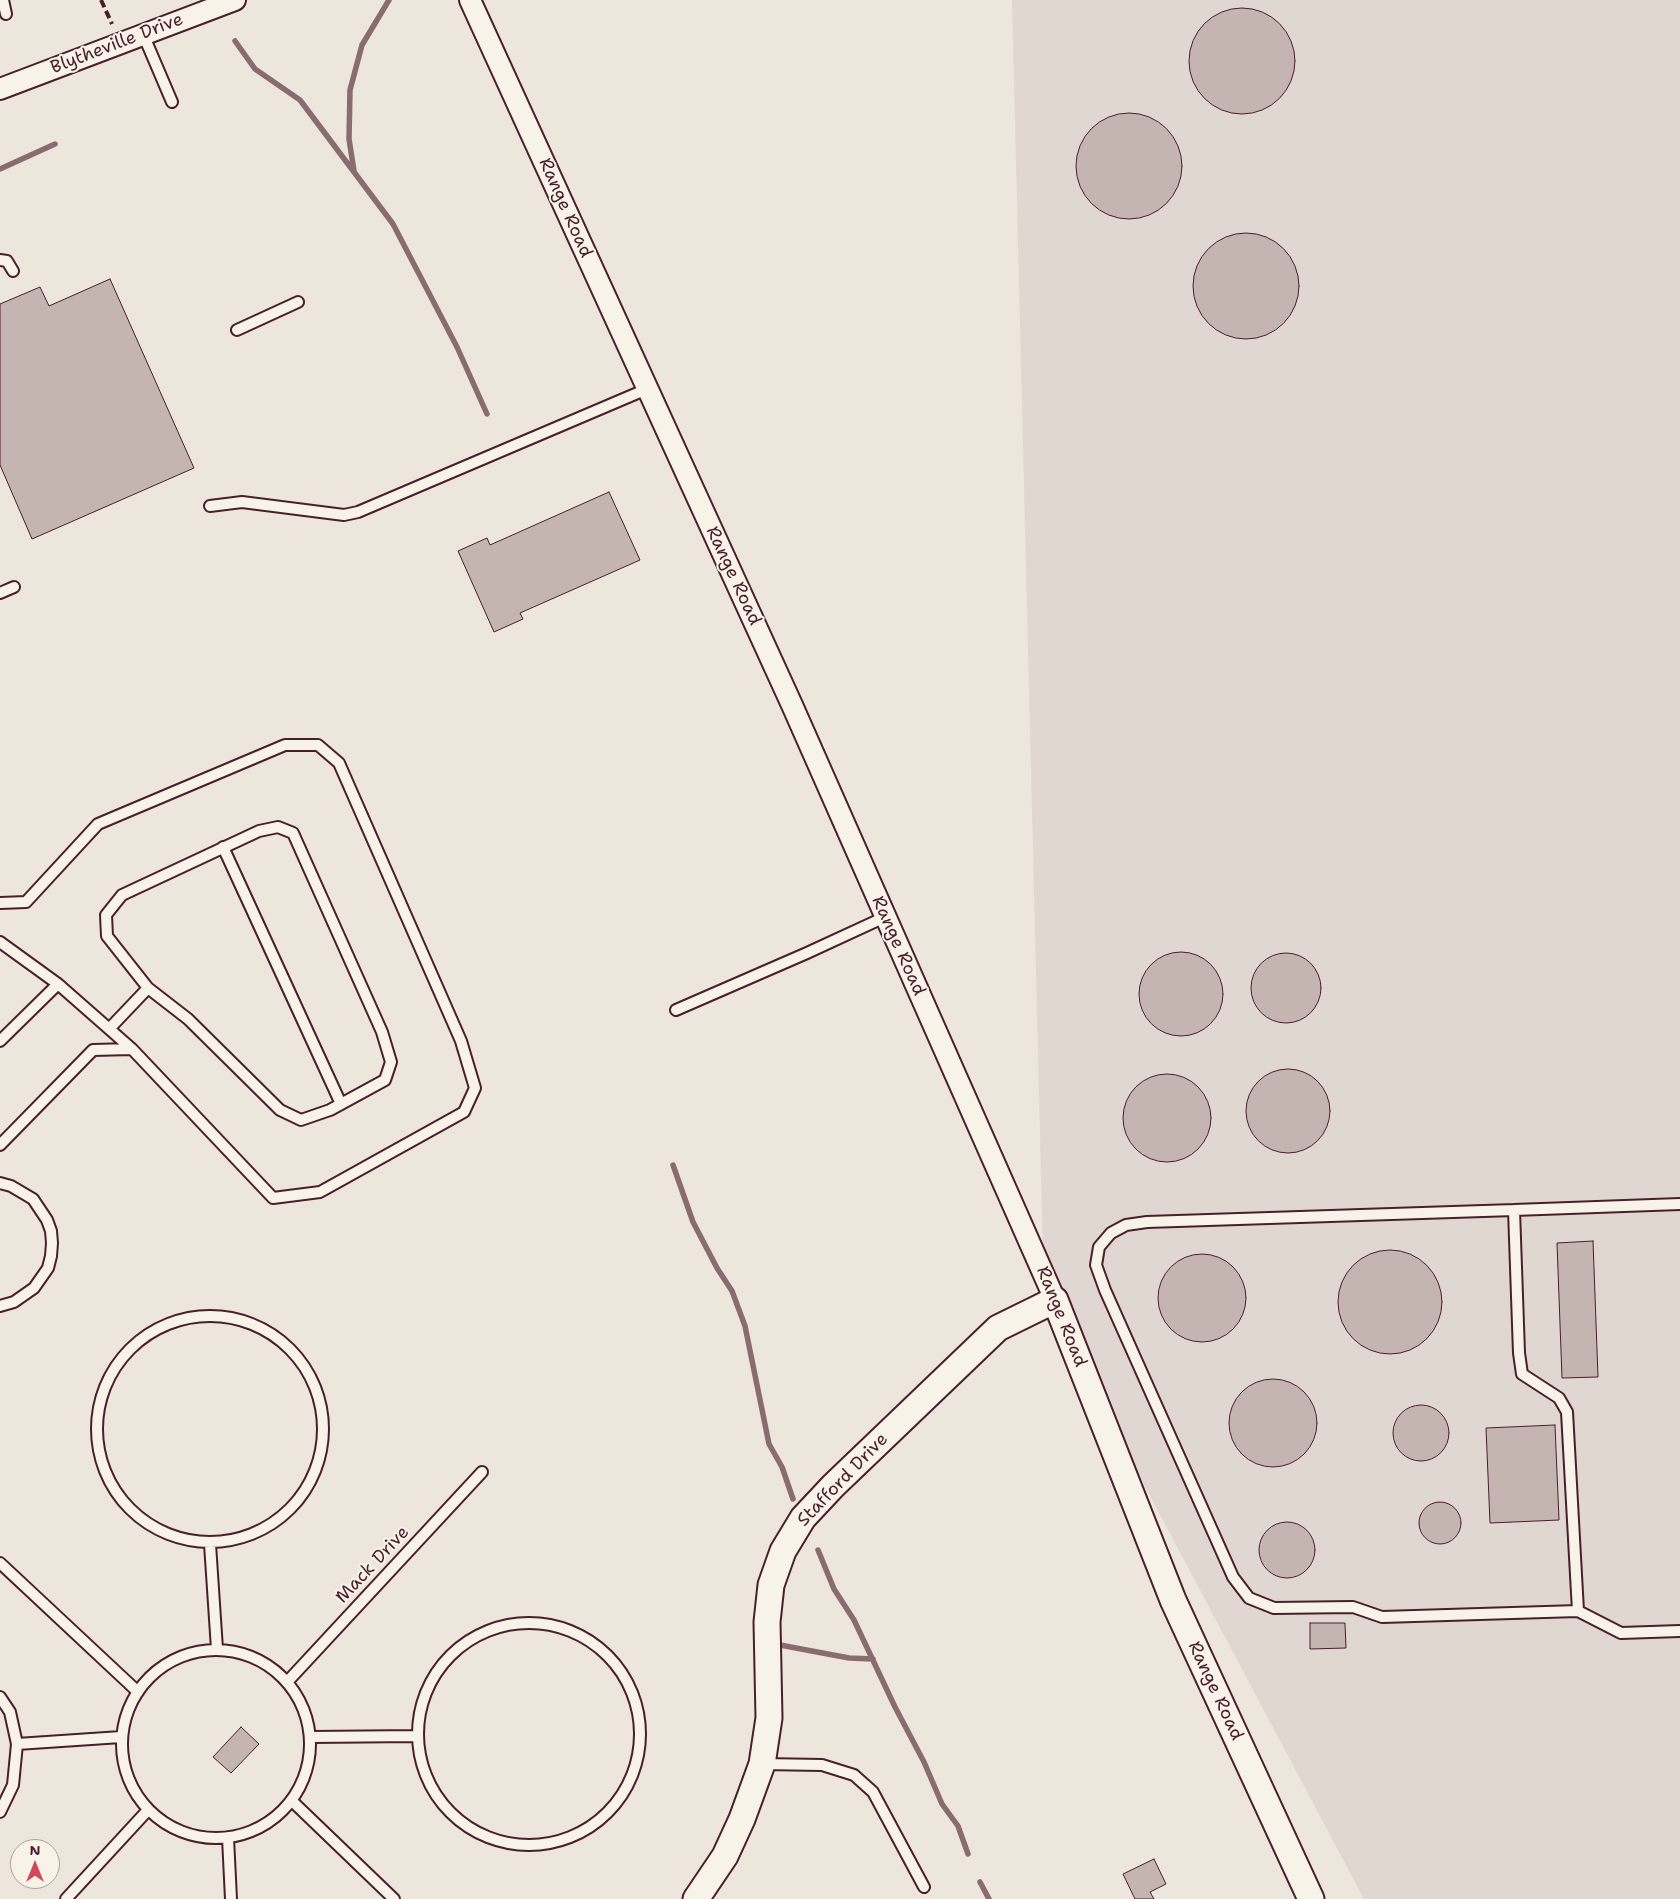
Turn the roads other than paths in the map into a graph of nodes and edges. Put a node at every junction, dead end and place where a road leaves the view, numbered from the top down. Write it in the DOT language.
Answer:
graph roads {
  1 [pos="2,0"];
  2 [pos="235,0"];
  3 [pos="470,0"];
  4 [pos="6,14"];
  5 [pos="143,34"];
  6 [pos="0,89"];
  7 [pos="172,102"];
  8 [pos="0,260"];
  9 [pos="13,272"];
  10 [pos="298,302"];
  11 [pos="237,330"];
  12 [pos="647,389"];
  13 [pos="210,506"];
  14 [pos="14,587"];
  15 [pos="0,593"];
  16 [pos="223,847"];
  17 [pos="0,903"];
  18 [pos="885,917"];
  19 [pos="0,943"];
  20 [pos="58,984"];
  21 [pos="148,988"];
  22 [pos="676,1010"];
  23 [pos="109,1029"];
  24 [pos="0,1041"];
  25 [pos="132,1049"];
  26 [pos="341,1104"];
  27 [pos="0,1145"];
  28 [pos="0,1183"];
  29 [pos="1680,1204"];
  30 [pos="1514,1210"];
  31 [pos="1055,1300"];
  32 [pos="0,1306"];
  33 [pos="482,1472"];
  34 [pos="210,1544"];
  35 [pos="0,1563"];
  36 [pos="1578,1611"];
  37 [pos="1680,1631"];
  38 [pos="217,1649"];
  39 [pos="288,1681"];
  40 [pos="138,1692"];
  41 [pos="0,1697"];
  42 [pos="416,1736"];
  43 [pos="121,1737"];
  44 [pos="311,1737"];
  45 [pos="17,1744"];
  46 [pos="762,1764"];
  47 [pos="292,1801"];
  48 [pos="148,1810"];
  49 [pos="0,1812"];
  50 [pos="228,1838"];
  51 [pos="924,1887"];
  52 [pos="66,1899"];
  53 [pos="231,1899"];
  54 [pos="394,1899"];
  55 [pos="696,1899"];
  56 [pos="1311,1899"];
  1 -- 4 [label="lane"];
  2 -- 5 [label="street, Blytheville Drive"];
  3 -- 12 [label="street, Range Road"];
  5 -- 6 [label="street, Blytheville Drive"];
  5 -- 7 [label="lane"];
  8 -- 9 [label="lane"];
  10 -- 11 [label="lane"];
  12 -- 13 [label="lane"];
  12 -- 18 [label="street, Range Road"];
  14 -- 15 [label="lane"];
  16 -- 21 [label="lane"];
  16 -- 26 [label="lane"];
  16 -- 26 [label="lane"];
  17 -- 25 [label="lane"];
  18 -- 22 [label="lane"];
  18 -- 31 [label="street, Range Road"];
  19 -- 20 [label="lane"];
  20 -- 23 [label="lane"];
  20 -- 24 [label="lane"];
  21 -- 23 [label="lane"];
  21 -- 26 [label="lane"];
  23 -- 25 [label="lane"];
  25 -- 27 [label="lane"];
  28 -- 32 [label="lane"];
  29 -- 30 [label="lane"];
  30 -- 36 [label="lane"];
  30 -- 36 [label="lane"];
  31 -- 46 [label="street, Stafford Drive"];
  31 -- 56 [label="street, Range Road"];
  33 -- 39 [label="lane, Mack Drive"];
  34 -- 34 [label="lane"];
  34 -- 38 [label="lane"];
  35 -- 40 [label="lane"];
  36 -- 37 [label="lane"];
  38 -- 39 [label="lane"];
  38 -- 40 [label="lane"];
  39 -- 44 [label="lane"];
  40 -- 43 [label="lane"];
  41 -- 45 [label="lane"];
  42 -- 42 [label="lane"];
  42 -- 44 [label="lane"];
  43 -- 45 [label="lane"];
  43 -- 48 [label="lane"];
  44 -- 47 [label="lane"];
  45 -- 49 [label="lane"];
  46 -- 51 [label="lane"];
  46 -- 55 [label="street, Stafford Drive"];
  47 -- 50 [label="lane"];
  47 -- 54 [label="lane"];
  48 -- 50 [label="lane"];
  48 -- 52 [label="lane"];
  50 -- 53 [label="lane"];
}
